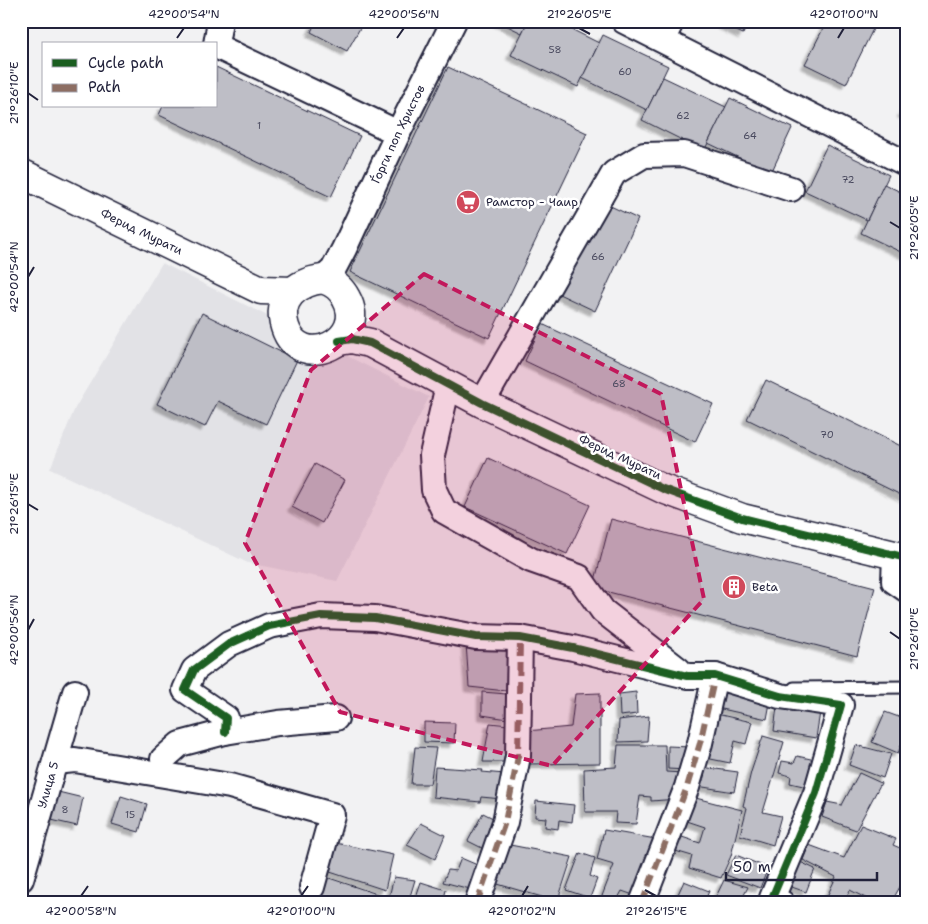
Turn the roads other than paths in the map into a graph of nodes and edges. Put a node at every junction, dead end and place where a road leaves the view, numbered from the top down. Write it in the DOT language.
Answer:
graph roads {
  1 [pos="220,21"];
  2 [pos="454,21"];
  3 [pos="624,21"];
  4 [pos="679,21"];
  5 [pos="216,42"];
  6 [pos="668,44"];
  7 [pos="218,46"];
  8 [pos="398,133"];
  9 [pos="907,164"];
  10 [pos="21,173"];
  11 [pos="791,189"];
  12 [pos="332,284"];
  13 [pos="287,303"];
  14 [pos="352,318"];
  15 [pos="339,341"];
  16 [pos="370,343"];
  17 [pos="448,385"];
  18 [pos="482,403"];
  19 [pos="901,556"];
  20 [pos="907,590"];
  21 [pos="520,638"];
  22 [pos="686,676"];
  23 [pos="715,676"];
  24 [pos="907,687"];
  25 [pos="75,692"];
  26 [pos="780,696"];
  27 [pos="336,718"];
  28 [pos="225,732"];
  29 [pos="163,759"];
  30 [pos="55,762"];
  31 [pos="204,765"];
  32 [pos="126,768"];
  33 [pos="21,879"];
  34 [pos="312,887"];
  35 [pos="477,903"];
  36 [pos="642,903"];
  37 [pos="782,903"];
  1 -- 5 [label="street"];
  2 -- 8 [label="street, Ѓорги поп Христов"];
  3 -- 6 [label="street"];
  4 -- 6 [label="lane"];
  6 -- 9 [label="street"];
  7 -- 8 [label="street"];
  8 -- 12 [label="street, Ѓорги поп Христов"];
  10 -- 13 [label="street, Ферид Мурати"];
  11 -- 18 [label="street"];
  12 -- 13 [label="street"];
  12 -- 14 [label="street"];
  13 -- 15 [label="street"];
  14 -- 15 [label="street"];
  14 -- 16 [label="street, Ферид Мурати"];
  15 -- 16 [label="street, Ферид Мурати"];
  16 -- 17 [label="street, Ферид Мурати"];
  17 -- 18 [label="street, Ферид Мурати"];
  17 -- 22 [label="street"];
  18 -- 19 [label="street, Ферид Мурати"];
  19 -- 20 [label="street"];
  21 -- 22 [label="street"];
  21 -- 28 [label="street"];
  21 -- 35 [label="street"];
  22 -- 23 [label="street"];
  23 -- 26 [label="street"];
  23 -- 36 [label="street"];
  24 -- 26 [label="lane"];
  25 -- 30 [label="street, Улица 5"];
  26 -- 37 [label="street"];
  27 -- 28 [label="street"];
  28 -- 29 [label="street"];
  29 -- 31 [label="street"];
  29 -- 32 [label="street"];
  30 -- 32 [label="street"];
  30 -- 33 [label="street, Улица 5"];
  32 -- 34 [label="street"];
}
